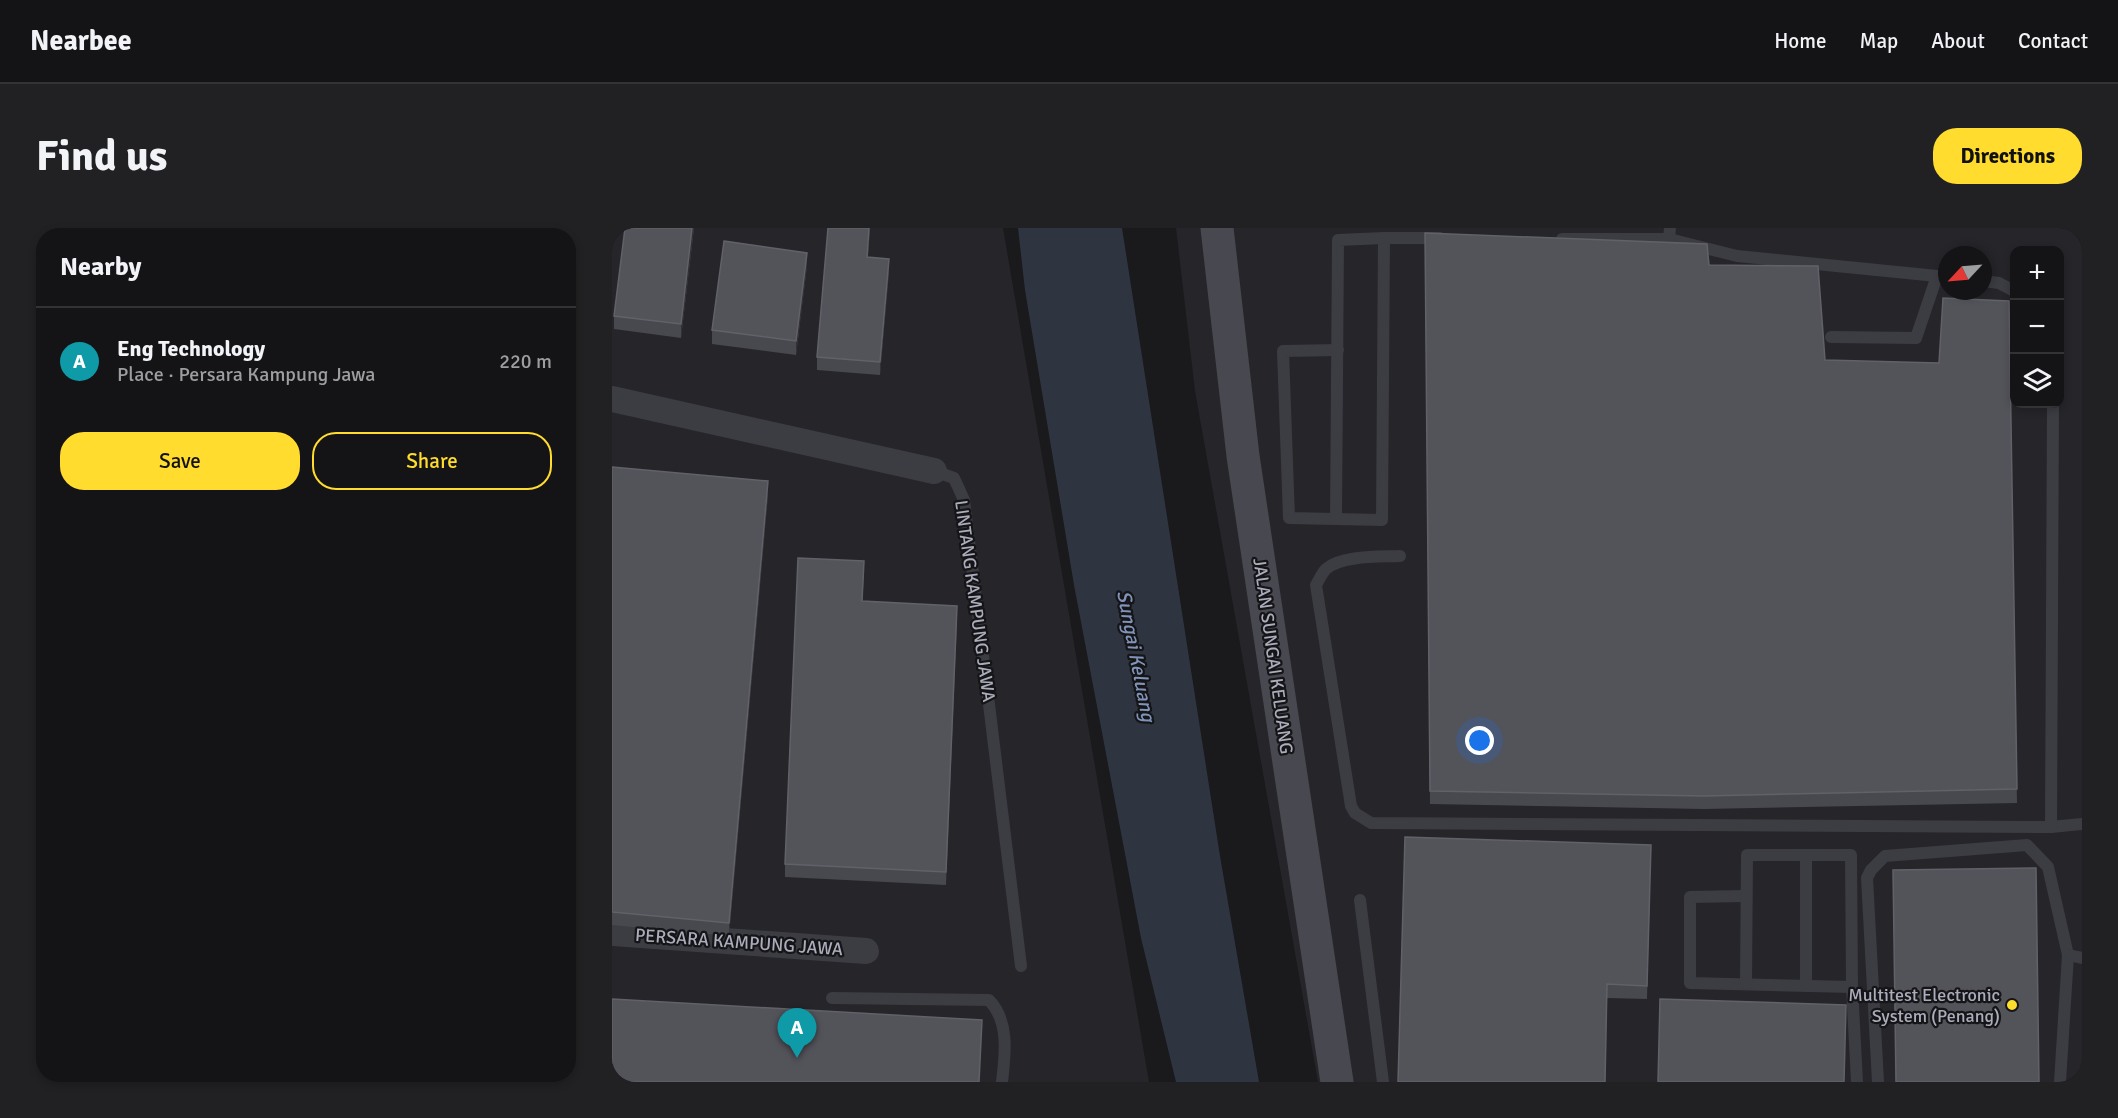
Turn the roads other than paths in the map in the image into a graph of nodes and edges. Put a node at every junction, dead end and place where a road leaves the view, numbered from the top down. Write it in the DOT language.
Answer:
graph roads {
  1 [pos="1217,228"];
  2 [pos="1669,234"];
  3 [pos="1384,238"];
  4 [pos="1455,238"];
  5 [pos="1550,239"];
  6 [pos="1938,276"];
  7 [pos="1992,282"];
  8 [pos="1938,286"];
  9 [pos="2010,289"];
  10 [pos="1831,337"];
  11 [pos="1338,350"];
  12 [pos="612,399"];
  13 [pos="2053,408"];
  14 [pos="934,471"];
  15 [pos="1336,519"];
  16 [pos="1400,556"];
  17 [pos="2082,824"];
  18 [pos="2051,827"];
  19 [pos="1806,855"];
  20 [pos="1746,896"];
  21 [pos="1360,900"];
  22 [pos="612,933"];
  23 [pos="866,951"];
  24 [pos="2068,955"];
  25 [pos="2082,958"];
  26 [pos="1021,966"];
  27 [pos="1746,984"];
  28 [pos="1806,986"];
  29 [pos="1852,987"];
  30 [pos="832,998"];
  31 [pos="1002,1082"];
  32 [pos="1337,1082"];
  33 [pos="1383,1082"];
  34 [pos="1857,1082"];
  35 [pos="1878,1082"];
  36 [pos="2060,1082"];
  1 -- 32 [label="street, JALAN SUNGAI KELUANG"];
  2 -- 5 [label="lane"];
  2 -- 6 [label="lane"];
  3 -- 4 [label="lane"];
  3 -- 11 [label="lane"];
  3 -- 15 [label="lane"];
  7 -- 9 [label="lane"];
  8 -- 10 [label="lane"];
  11 -- 15 [label="lane"];
  11 -- 15 [label="lane"];
  12 -- 14 [label="street, LINTANG KAMPUNG JAWA"];
  13 -- 18 [label="lane"];
  14 -- 26 [label="lane, LINTANG KAMPUNG JAWA"];
  16 -- 18 [label="lane"];
  17 -- 18 [label="lane"];
  19 -- 20 [label="lane"];
  19 -- 28 [label="lane"];
  19 -- 29 [label="lane"];
  20 -- 27 [label="lane"];
  20 -- 27 [label="lane"];
  21 -- 33 [label="lane"];
  22 -- 23 [label="street, PERSARA KAMPUNG JAWA"];
  24 -- 25 [label="lane"];
  24 -- 35 [label="lane"];
  24 -- 36 [label="lane"];
  27 -- 28 [label="lane"];
  28 -- 29 [label="lane"];
  29 -- 34 [label="lane"];
  30 -- 31 [label="lane"];
}
